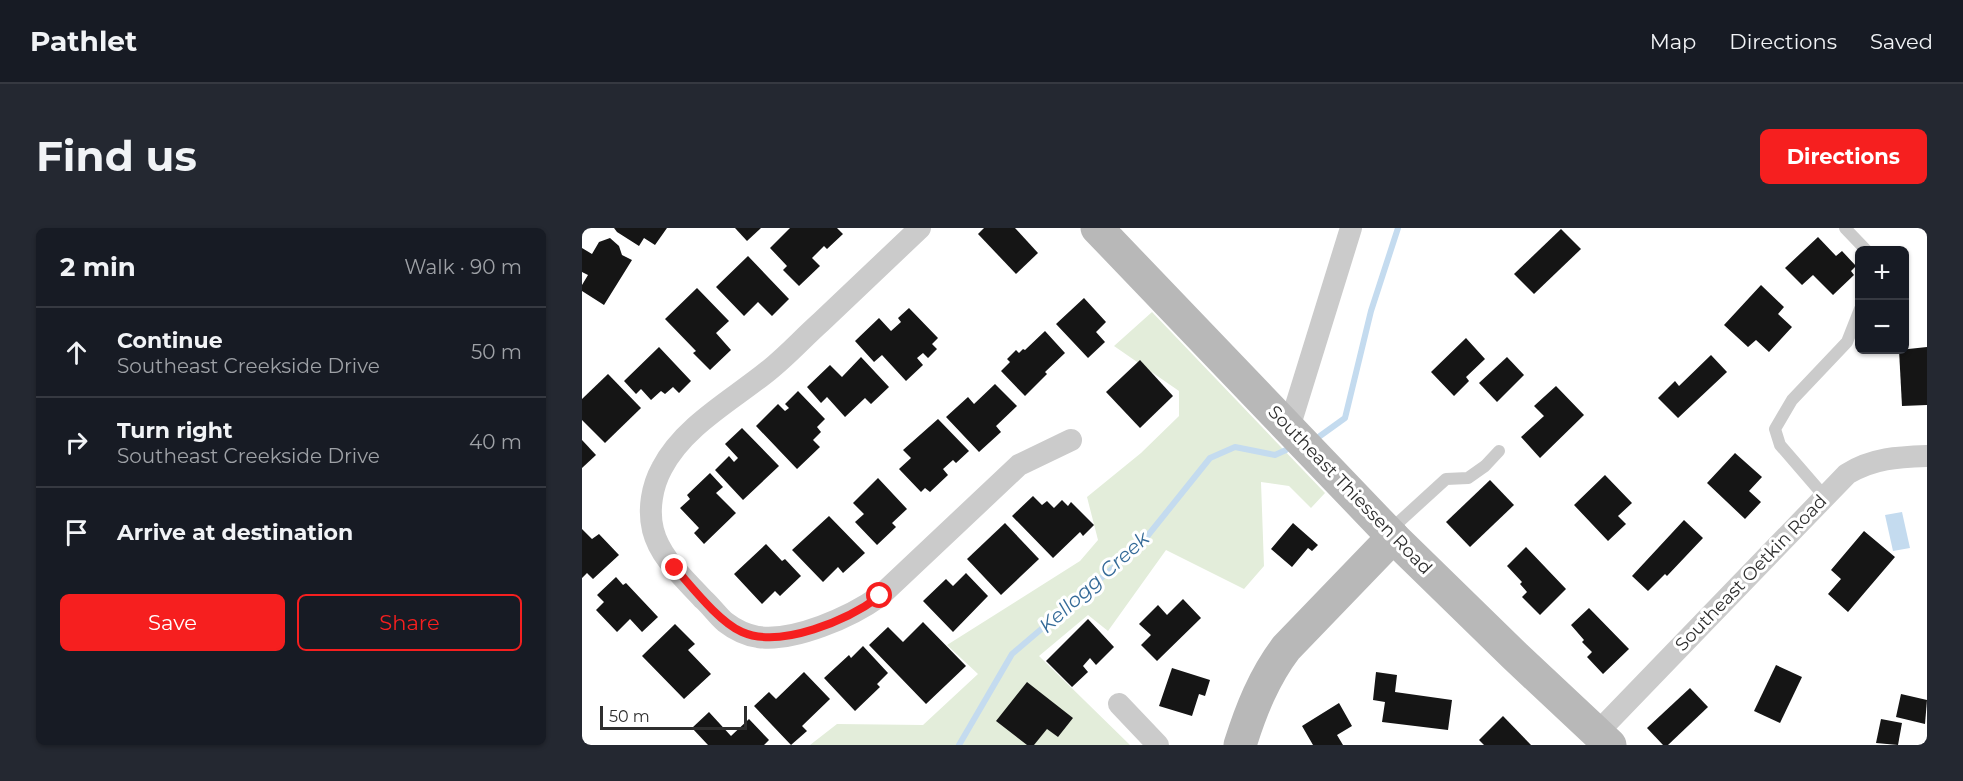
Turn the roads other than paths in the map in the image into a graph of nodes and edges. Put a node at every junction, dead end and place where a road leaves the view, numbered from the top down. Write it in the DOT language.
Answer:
graph roads {
  1 [pos="920,228"];
  2 [pos="1097,228"];
  3 [pos="1351,228"];
  4 [pos="1845,228"];
  5 [pos="1862,246"];
  6 [pos="1855,322"];
  7 [pos="1289,428"];
  8 [pos="1071,440"];
  9 [pos="1499,451"];
  10 [pos="1927,456"];
  11 [pos="1824,496"];
  12 [pos="1391,534"];
  13 [pos="1119,704"];
  14 [pos="1604,739"];
  15 [pos="1158,745"];
  16 [pos="1240,745"];
  1 -- 8 [label="street"];
  2 -- 7 [label="main road, Southeast Thiessen Road"];
  3 -- 7 [label="street"];
  4 -- 5 [label="lane"];
  6 -- 11 [label="lane"];
  7 -- 12 [label="main road, Southeast Thiessen Road"];
  9 -- 12 [label="lane"];
  10 -- 11 [label="street, Southeast Oetkin Road"];
  11 -- 14 [label="street, Southeast Oetkin Road"];
  12 -- 14 [label="main road, Southeast Thiessen Road"];
  12 -- 16 [label="main road"];
  13 -- 15 [label="street"];
}
